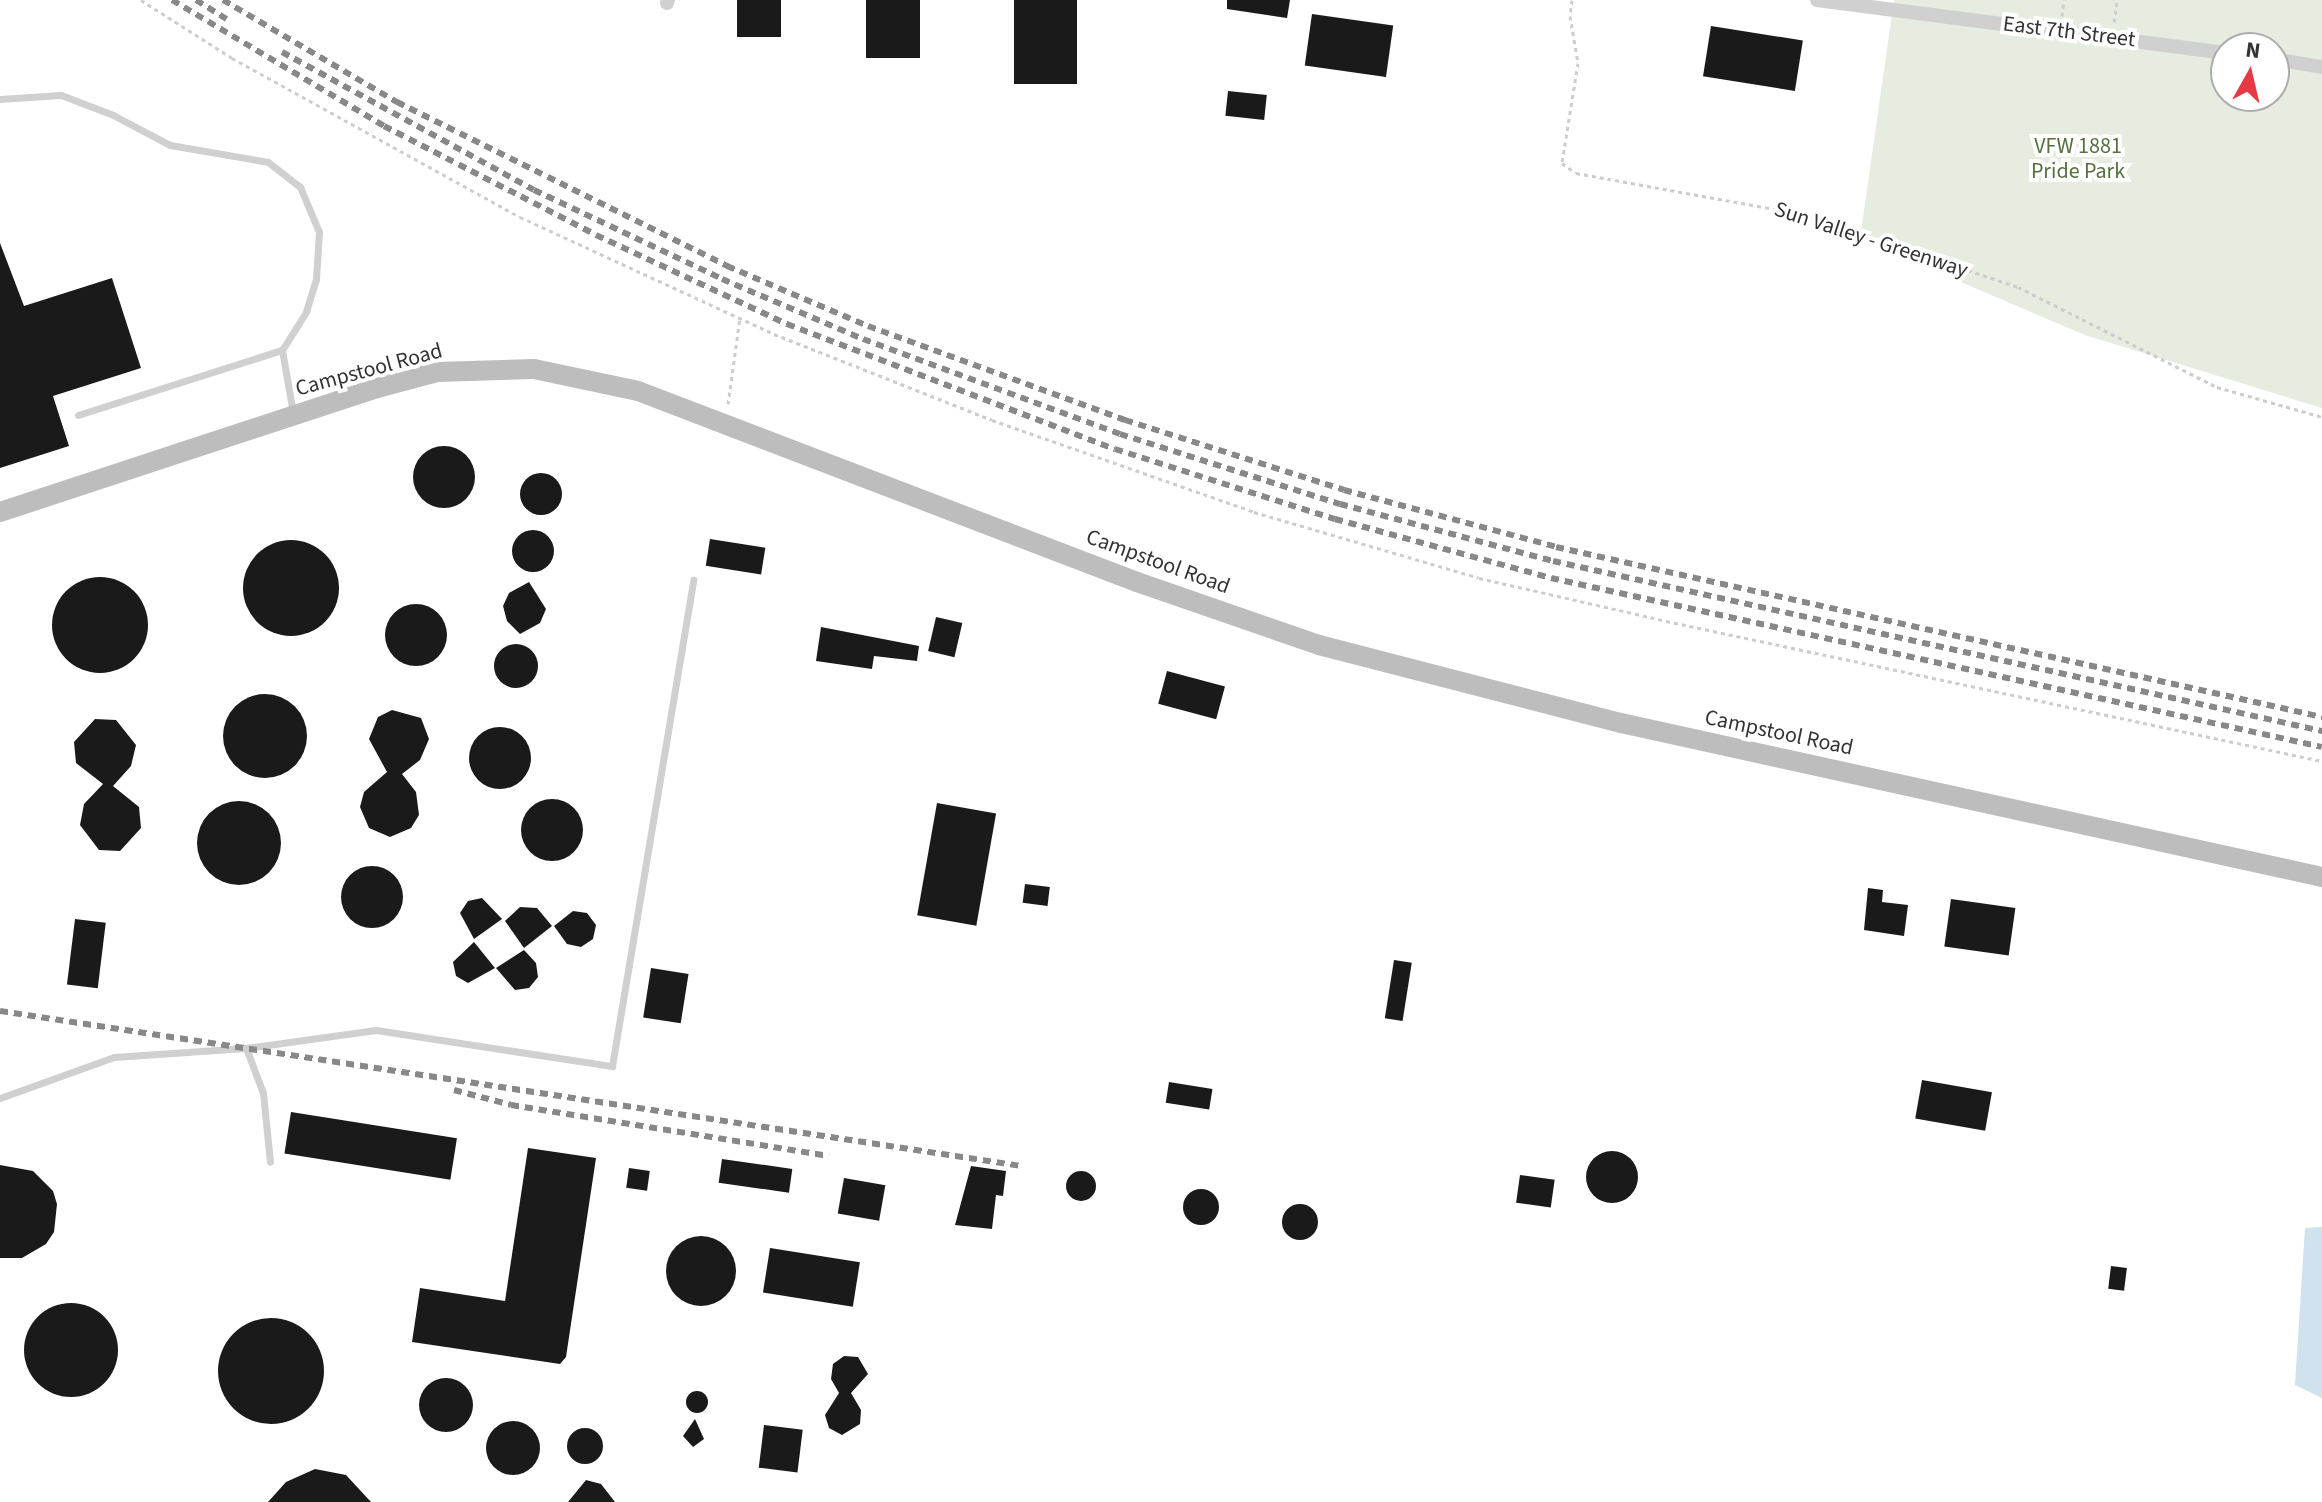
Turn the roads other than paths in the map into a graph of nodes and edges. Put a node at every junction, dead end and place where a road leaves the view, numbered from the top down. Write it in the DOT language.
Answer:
graph roads {
  1 [pos="1817,0"];
  2 [pos="2210,51"];
  3 [pos="2290,62"];
  4 [pos="2322,67"];
  5 [pos="0,99"];
  6 [pos="282,350"];
  7 [pos="78,415"];
  8 [pos="293,415"];
  9 [pos="0,512"];
  10 [pos="693,580"];
  11 [pos="2322,877"];
  12 [pos="246,1048"];
  13 [pos="0,1098"];
  14 [pos="270,1162"];
  1 -- 2 [label="street, East 7th Street"];
  3 -- 4 [label="street"];
  5 -- 6 [label="lane"];
  6 -- 7 [label="lane"];
  6 -- 8 [label="lane"];
  8 -- 9 [label="main road, Campstool Road"];
  8 -- 11 [label="main road, Campstool Road"];
  10 -- 12 [label="lane"];
  12 -- 13 [label="lane"];
  12 -- 14 [label="lane"];
}
